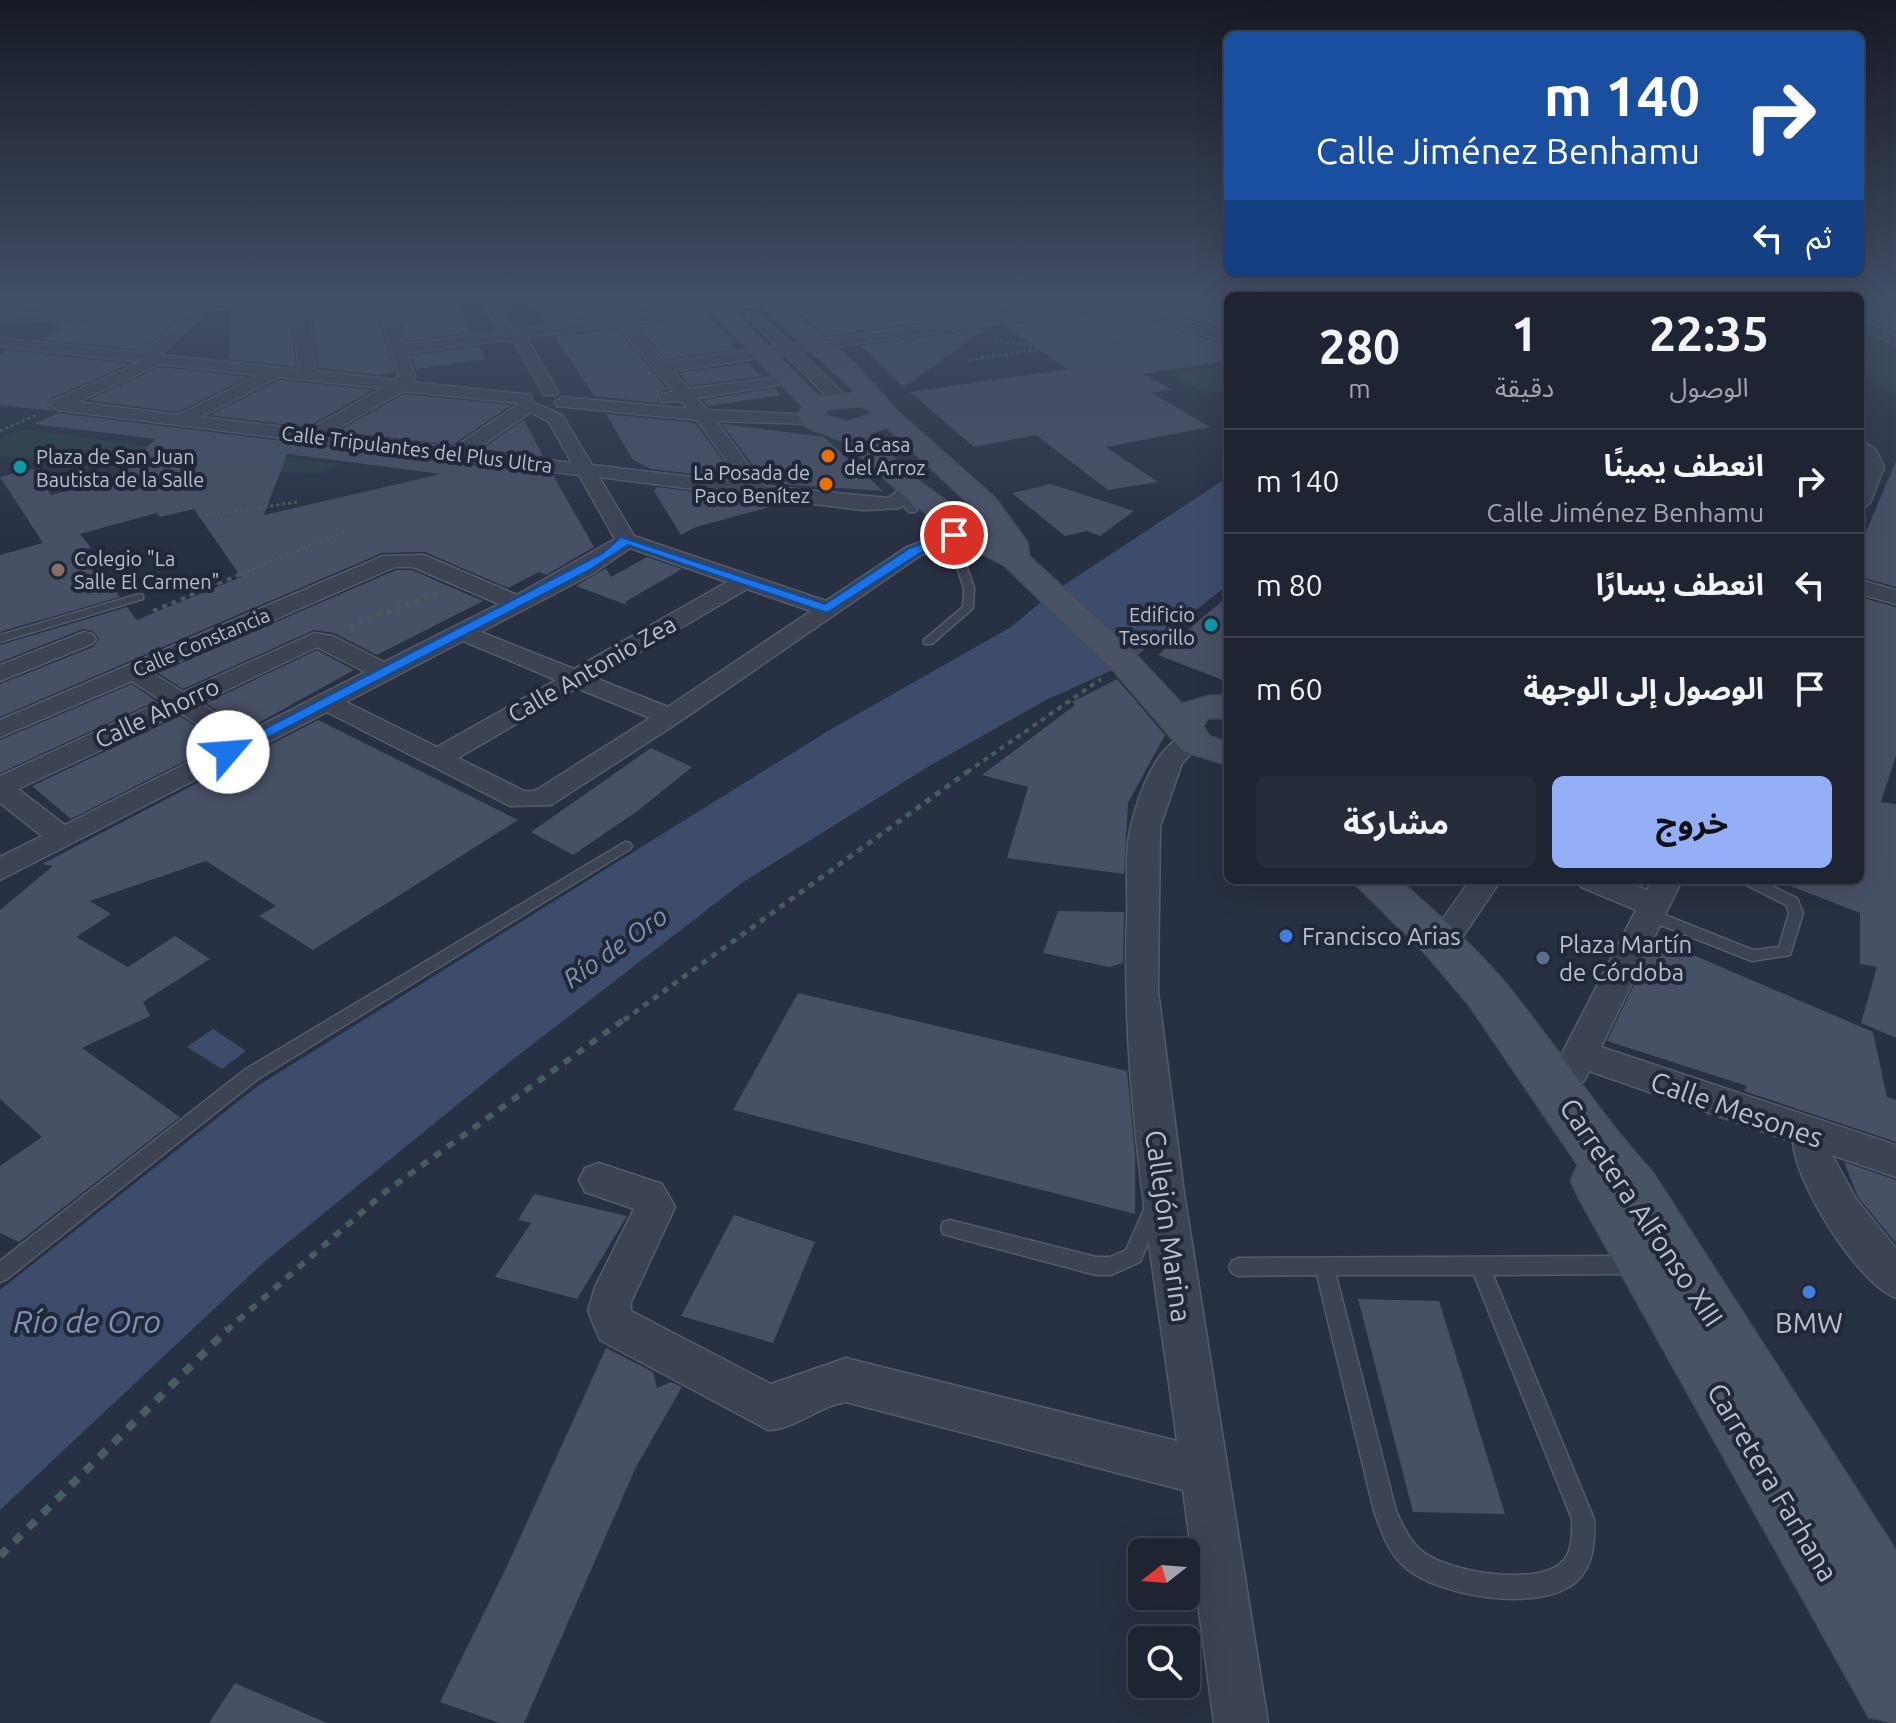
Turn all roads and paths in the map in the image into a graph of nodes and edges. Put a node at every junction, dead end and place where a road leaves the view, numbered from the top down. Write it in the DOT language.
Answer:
graph roads {
  1 [pos="118,376"];
  2 [pos="268,376"];
  3 [pos="312,376"];
  4 [pos="407,376"];
  5 [pos="542,376"];
  6 [pos="667,376"];
  7 [pos="816,376"];
  8 [pos="850,376"];
  9 [pos="789,378"];
  10 [pos="399,386"];
  11 [pos="684,396"];
  12 [pos="527,399"];
  13 [pos="839,399"];
  14 [pos="558,404"];
  15 [pos="58,405"];
  16 [pos="608,407"];
  17 [pos="884,409"];
  18 [pos="813,413"];
  19 [pos="703,416"];
  20 [pos="179,421"];
  21 [pos="837,428"];
  22 [pos="0,431"];
  23 [pos="311,436"];
  24 [pos="1864,452"];
  25 [pos="457,454"];
  26 [pos="585,469"];
  27 [pos="758,491"];
  28 [pos="1864,495"];
  29 [pos="907,498"];
  30 [pos="298,502"];
  31 [pos="199,516"];
  32 [pos="348,530"];
  33 [pos="951,532"];
  34 [pos="626,540"];
  35 [pos="1015,559"];
  36 [pos="745,581"];
  37 [pos="467,582"];
  38 [pos="1864,588"];
  39 [pos="139,597"];
  40 [pos="1896,597"];
  41 [pos="517,603"];
  42 [pos="827,609"];
  43 [pos="461,632"];
  44 [pos="0,639"];
  45 [pos="84,639"];
  46 [pos="314,640"];
  47 [pos="928,642"];
  48 [pos="1127,665"];
  49 [pos="133,671"];
  50 [pos="384,672"];
  51 [pos="0,674"];
  52 [pos="576,678"];
  53 [pos="180,702"];
  54 [pos="327,702"];
  55 [pos="670,717"];
  56 [pos="0,729"];
  57 [pos="1211,736"];
  58 [pos="244,743"];
  59 [pos="440,757"];
  60 [pos="0,788"];
  61 [pos="62,837"];
  62 [pos="625,846"];
  63 [pos="0,870"];
  64 [pos="1376,884"];
  65 [pos="1483,884"];
  66 [pos="1605,884"];
  67 [pos="1755,884"];
  68 [pos="1657,900"];
  69 [pos="1442,943"];
  70 [pos="1570,1073"];
  71 [pos="1811,1135"];
  72 [pos="1593,1144"];
  73 [pos="1896,1161"];
  74 [pos="599,1180"];
  75 [pos="1164,1193"];
  76 [pos="950,1228"];
  77 [pos="1646,1265"];
  78 [pos="1324,1266"];
  79 [pos="1480,1266"];
  80 [pos="1239,1267"];
  81 [pos="0,1273"];
  82 [pos="1896,1279"];
  83 [pos="1204,1472"];
  84 [pos="0,1556"];
  85 [pos="1896,1617"];
  86 [pos="1896,1690"];
  87 [pos="1241,1723"];
  1 -- 15 [label="street"];
  2 -- 20 [label="street"];
  3 -- 10 [label="street"];
  4 -- 10 [label="street"];
  5 -- 14 [label="street"];
  6 -- 11 [label="street"];
  7 -- 13 [label="street"];
  8 -- 17 [label="main road"];
  9 -- 11 [label="street"];
  9 -- 18 [label="main road"];
  10 -- 12 [label="street"];
  10 -- 23 [label="street"];
  11 -- 16 [label="street"];
  11 -- 19 [label="street"];
  12 -- 14 [label="street"];
  12 -- 14 [label="street"];
  12 -- 25 [label="street"];
  13 -- 17 [label="main road"];
  13 -- 18 [label="main road"];
  14 -- 16 [label="street"];
  14 -- 26 [label="street"];
  15 -- 20 [label="street, Calle Tripulantes del Plus Ultra"];
  15 -- 22 [label="path"];
  16 -- 19 [label="street"];
  17 -- 21 [label="main road"];
  17 -- 35 [label="main road"];
  18 -- 19 [label="street"];
  18 -- 21 [label="main road"];
  19 -- 27 [label="street"];
  20 -- 23 [label="street, Calle Tripulantes del Plus Ultra"];
  21 -- 29 [label="main road"];
  23 -- 25 [label="street, Calle Tripulantes del Plus Ultra"];
  24 -- 28 [label="street"];
  25 -- 26 [label="street, Calle Tripulantes del Plus Ultra"];
  26 -- 27 [label="street, Calle Tripulantes del Plus Ultra"];
  26 -- 34 [label="street"];
  27 -- 29 [label="street, Calle Tripulantes del Plus Ultra"];
  29 -- 33 [label="main road"];
  30 -- 31 [label="path"];
  32 -- 45 [label="path"];
  33 -- 35 [label="main road"];
  33 -- 42 [label="street"];
  33 -- 47 [label="lane"];
  34 -- 36 [label="street"];
  34 -- 41 [label="street"];
  35 -- 48 [label="main road"];
  36 -- 42 [label="street"];
  36 -- 52 [label="street, Calle Antonio Zea"];
  37 -- 41 [label="street"];
  37 -- 46 [label="path"];
  37 -- 49 [label="street, Calle Constancia"];
  38 -- 40 [label="street"];
  39 -- 44 [label="lane"];
  41 -- 43 [label="street"];
  42 -- 55 [label="street"];
  43 -- 50 [label="street"];
  43 -- 52 [label="street"];
  45 -- 51 [label="street"];
  46 -- 50 [label="street"];
  46 -- 53 [label="street, Calle Ahorro"];
  48 -- 57 [label="main road"];
  48 -- 84 [label="path"];
  49 -- 53 [label="street"];
  49 -- 56 [label="street, Calle Constancia"];
  50 -- 54 [label="street"];
  52 -- 55 [label="street"];
  52 -- 59 [label="street, Calle Antonio Zea"];
  53 -- 58 [label="street"];
  53 -- 60 [label="street, Calle Ahorro"];
  54 -- 58 [label="street"];
  54 -- 59 [label="street"];
  55 -- 59 [label="street"];
  57 -- 75 [label="street, Callejón Marina"];
  58 -- 61 [label="street"];
  60 -- 61 [label="street"];
  61 -- 63 [label="street"];
  62 -- 81 [label="lane"];
  64 -- 69 [label="main road, Carretera Alfonso XIII"];
  65 -- 69 [label="street"];
  66 -- 68 [label="street"];
  67 -- 68 [label="lane"];
  68 -- 70 [label="street"];
  69 -- 70 [label="main road, Carretera Alfonso XIII"];
  70 -- 71 [label="street, Calle Mesones"];
  70 -- 72 [label="main road, Carretera Alfonso XIII"];
  71 -- 73 [label="street, Calle Mesones"];
  71 -- 82 [label="street"];
  72 -- 77 [label="main road, Carretera Farhana"];
  72 -- 85 [label="main road, Carretera Alfonso XIII"];
  74 -- 83 [label="street"];
  75 -- 76 [label="lane"];
  75 -- 83 [label="street, Callejón Marina"];
  77 -- 79 [label="lane"];
  77 -- 86 [label="main road, Carretera Farhana"];
  78 -- 79 [label="lane"];
  78 -- 79 [label="lane"];
  78 -- 80 [label="lane"];
  83 -- 87 [label="street, Callejón Marina"];
}
